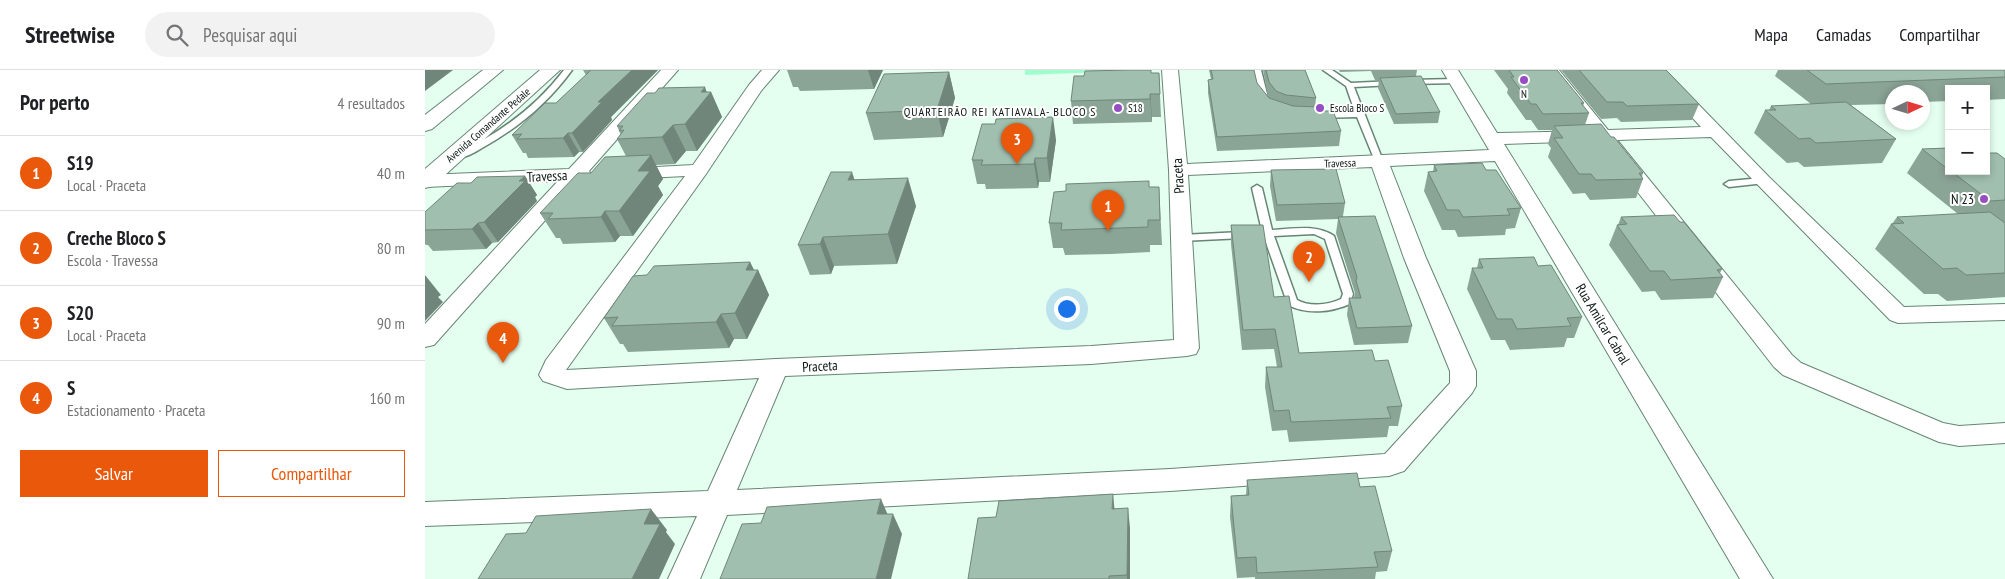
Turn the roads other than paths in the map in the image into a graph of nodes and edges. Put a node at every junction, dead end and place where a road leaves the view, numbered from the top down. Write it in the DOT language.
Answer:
graph roads {
  1 [pos="494,70"];
  2 [pos="551,70"];
  3 [pos="568,70"];
  4 [pos="670,70"];
  5 [pos="771,70"];
  6 [pos="1170,70"];
  7 [pos="1257,70"];
  8 [pos="1327,70"];
  9 [pos="1551,70"];
  10 [pos="1656,70"];
  11 [pos="1453,75"];
  12 [pos="1349,85"];
  13 [pos="1271,108"];
  14 [pos="1360,114"];
  15 [pos="1306,116"];
  16 [pos="425,125"];
  17 [pos="1715,132"];
  18 [pos="1605,136"];
  19 [pos="1496,147"];
  20 [pos="448,161"];
  21 [pos="1379,161"];
  22 [pos="699,170"];
  23 [pos="1178,170"];
  24 [pos="573,175"];
  25 [pos="425,181"];
  26 [pos="1762,181"];
  27 [pos="1729,184"];
  28 [pos="1257,188"];
  29 [pos="1268,234"];
  30 [pos="1181,238"];
  31 [pos="2005,312"];
  32 [pos="425,339"];
  33 [pos="776,368"];
  34 [pos="2005,433"];
  35 [pos="718,503"];
  36 [pos="425,514"];
  37 [pos="684,579"];
  38 [pos="1757,579"];
  1 -- 16 [label="street"];
  2 -- 20 [label="street, Avenida Comandante Pedale"];
  3 -- 20 [label="lane"];
  4 -- 24 [label="street"];
  5 -- 22 [label="street, Praceta"];
  6 -- 23 [label="street, Praceta"];
  7 -- 13 [label="lane"];
  8 -- 12 [label="lane"];
  9 -- 18 [label="street"];
  10 -- 17 [label="street"];
  11 -- 12 [label="lane"];
  11 -- 19 [label="street, Rua Amilcar Cabral"];
  12 -- 14 [label="lane"];
  14 -- 15 [label="lane"];
  14 -- 21 [label="lane"];
  17 -- 18 [label="street, Travessa"];
  17 -- 26 [label="street"];
  18 -- 19 [label="street, Travessa"];
  18 -- 34 [label="street"];
  19 -- 21 [label="street, Travessa"];
  19 -- 38 [label="street, Rua Amilcar Cabral"];
  20 -- 25 [label="street, Avenida Comandante Pedale"];
  21 -- 23 [label="street, Travessa"];
  21 -- 35 [label="street"];
  22 -- 24 [label="street, Travessa"];
  22 -- 33 [label="street, Praceta"];
  23 -- 30 [label="street, Praceta"];
  24 -- 25 [label="street, Travessa"];
  24 -- 32 [label="street"];
  26 -- 27 [label="lane"];
  26 -- 31 [label="street"];
  28 -- 29 [label="lane"];
  29 -- 29 [label="lane"];
  29 -- 30 [label="lane"];
  30 -- 33 [label="street, Praceta"];
  33 -- 35 [label="street"];
  35 -- 36 [label="street"];
  35 -- 37 [label="street"];
}
